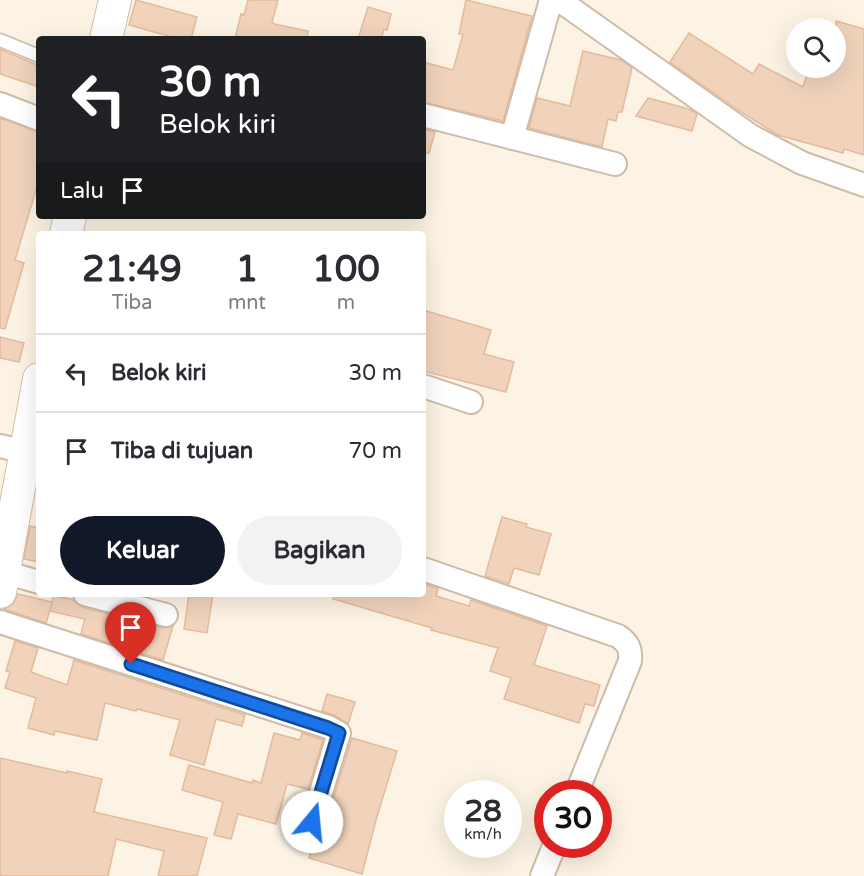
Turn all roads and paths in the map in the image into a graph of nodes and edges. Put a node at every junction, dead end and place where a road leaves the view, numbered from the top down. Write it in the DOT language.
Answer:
graph roads {
  1 [pos="115,0"];
  2 [pos="551,0"];
  3 [pos="559,0"];
  4 [pos="109,36"];
  5 [pos="0,40"];
  6 [pos="36,55"];
  7 [pos="0,104"];
  8 [pos="426,116"];
  9 [pos="36,117"];
  10 [pos="512,138"];
  11 [pos="615,164"];
  12 [pos="864,185"];
  13 [pos="426,387"];
  14 [pos="36,391"];
  15 [pos="471,402"];
  16 [pos="23,442"];
  17 [pos="3,563"];
  18 [pos="426,570"];
  19 [pos="36,580"];
  20 [pos="96,597"];
  21 [pos="165,615"];
  22 [pos="0,622"];
  23 [pos="582,780"];
  24 [pos="312,822"];
  25 [pos="549,858"];
  26 [pos="542,876"];
  1 -- 4 [label="street"];
  2 -- 10 [label="street"];
  3 -- 12 [label="street"];
  5 -- 6 [label="lane"];
  7 -- 9 [label="street"];
  8 -- 10 [label="street"];
  10 -- 11 [label="street"];
  13 -- 15 [label="street"];
  14 -- 16 [label="street"];
  16 -- 17 [label="street"];
  17 -- 19 [label="street"];
  18 -- 23 [label="street"];
  20 -- 21 [label="street"];
  22 -- 24 [label="street"];
  25 -- 26 [label="street"];
}
